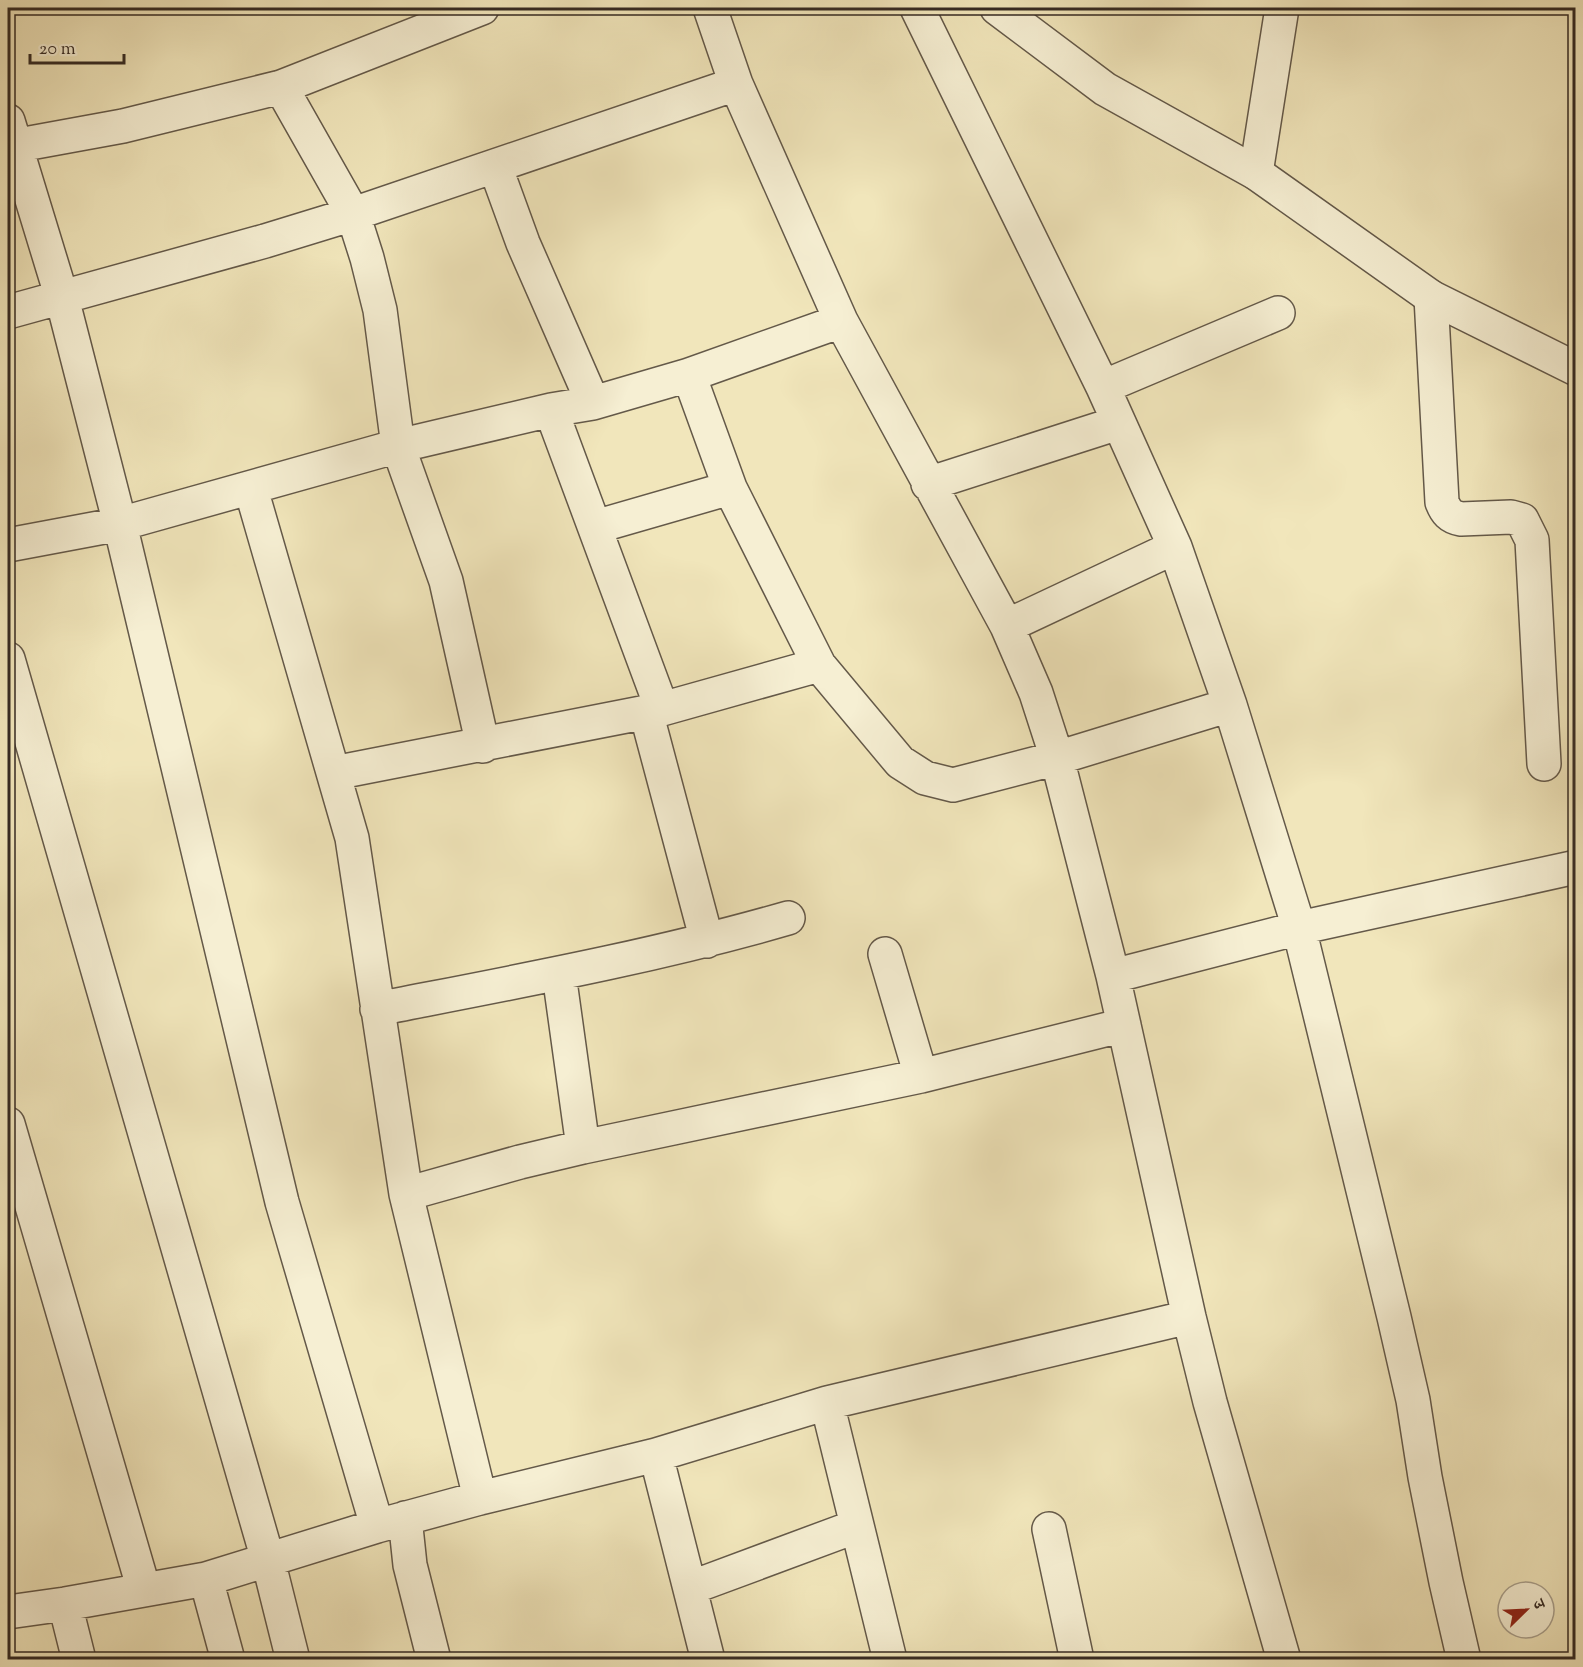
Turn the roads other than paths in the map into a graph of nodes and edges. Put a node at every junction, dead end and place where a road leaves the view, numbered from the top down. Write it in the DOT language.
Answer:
graph roads {
  1 [pos="482,8"];
  2 [pos="710,8"];
  3 [pos="917,8"];
  4 [pos="998,8"];
  5 [pos="1282,8"];
  6 [pos="736,84"];
  7 [pos="281,87"];
  8 [pos="10,138"];
  9 [pos="495,166"];
  10 [pos="1256,173"];
  11 [pos="353,214"];
  12 [pos="1431,297"];
  13 [pos="62,298"];
  14 [pos="8,312"];
  15 [pos="1278,313"];
  16 [pos="841,321"];
  17 [pos="1575,369"];
  18 [pos="689,375"];
  19 [pos="1103,387"];
  20 [pos="593,403"];
  21 [pos="551,410"];
  22 [pos="1118,423"];
  23 [pos="398,446"];
  24 [pos="928,484"];
  25 [pos="730,488"];
  26 [pos="251,489"];
  27 [pos="120,524"];
  28 [pos="595,526"];
  29 [pos="8,545"];
  30 [pos="1175,547"];
  31 [pos="1007,626"];
  32 [pos="8,659"];
  33 [pos="819,665"];
  34 [pos="1230,705"];
  35 [pos="654,710"];
  36 [pos="483,746"];
  37 [pos="1057,758"];
  38 [pos="1544,764"];
  39 [pos="334,773"];
  40 [pos="1575,867"];
  41 [pos="788,918"];
  42 [pos="1299,928"];
  43 [pos="708,941"];
  44 [pos="885,954"];
  45 [pos="559,974"];
  46 [pos="1113,976"];
  47 [pos="377,1009"];
  48 [pos="1124,1025"];
  49 [pos="921,1076"];
  50 [pos="8,1124"];
  51 [pos="583,1147"];
  52 [pos="406,1194"];
  53 [pos="1189,1317"];
  54 [pos="827,1403"];
  55 [pos="656,1455"];
  56 [pos="480,1498"];
  57 [pos="391,1522"];
  58 [pos="857,1526"];
  59 [pos="1049,1529"];
  60 [pos="268,1560"];
  61 [pos="206,1579"];
  62 [pos="690,1588"];
  63 [pos="144,1590"];
  64 [pos="65,1604"];
  65 [pos="9,1605"];
  66 [pos="79,1659"];
  67 [pos="228,1659"];
  68 [pos="293,1659"];
  69 [pos="434,1659"];
  70 [pos="708,1659"];
  71 [pos="890,1659"];
  72 [pos="1077,1659"];
  73 [pos="1284,1659"];
  74 [pos="1464,1659"];
  1 -- 7 [label="street"];
  2 -- 6 [label="street"];
  3 -- 19 [label="street"];
  4 -- 10 [label="street"];
  5 -- 10 [label="street"];
  6 -- 9 [label="street"];
  6 -- 16 [label="street"];
  7 -- 8 [label="street"];
  7 -- 11 [label="street"];
  8 -- 13 [label="street"];
  9 -- 11 [label="street"];
  9 -- 20 [label="street"];
  10 -- 12 [label="street"];
  11 -- 13 [label="street"];
  11 -- 23 [label="street"];
  12 -- 17 [label="street"];
  12 -- 38 [label="street"];
  13 -- 14 [label="street"];
  13 -- 27 [label="street"];
  15 -- 19 [label="street"];
  16 -- 18 [label="street"];
  16 -- 24 [label="street"];
  18 -- 20 [label="street"];
  18 -- 25 [label="street"];
  19 -- 22 [label="street"];
  20 -- 21 [label="street"];
  21 -- 23 [label="street"];
  21 -- 28 [label="street"];
  22 -- 24 [label="street"];
  22 -- 30 [label="street"];
  23 -- 26 [label="street"];
  23 -- 36 [label="street"];
  24 -- 31 [label="street"];
  25 -- 28 [label="street"];
  25 -- 33 [label="street"];
  26 -- 27 [label="street"];
  26 -- 39 [label="street"];
  27 -- 29 [label="street"];
  27 -- 57 [label="street"];
  28 -- 35 [label="street"];
  30 -- 31 [label="street"];
  30 -- 34 [label="street"];
  31 -- 37 [label="street"];
  32 -- 60 [label="street"];
  33 -- 35 [label="street"];
  33 -- 37 [label="street"];
  34 -- 37 [label="street"];
  34 -- 42 [label="street"];
  35 -- 36 [label="street"];
  35 -- 43 [label="street"];
  36 -- 39 [label="street"];
  37 -- 46 [label="street"];
  39 -- 47 [label="street"];
  40 -- 42 [label="street"];
  41 -- 43 [label="street"];
  42 -- 46 [label="street"];
  42 -- 74 [label="street"];
  43 -- 45 [label="street"];
  44 -- 49 [label="street"];
  45 -- 47 [label="street"];
  45 -- 51 [label="street"];
  46 -- 48 [label="street"];
  47 -- 52 [label="street"];
  48 -- 49 [label="street"];
  48 -- 53 [label="street"];
  49 -- 51 [label="street"];
  50 -- 63 [label="street"];
  51 -- 52 [label="street"];
  52 -- 56 [label="street"];
  53 -- 54 [label="street"];
  53 -- 73 [label="street"];
  54 -- 55 [label="street"];
  54 -- 58 [label="street"];
  55 -- 56 [label="street"];
  55 -- 62 [label="street"];
  56 -- 57 [label="street"];
  57 -- 60 [label="street"];
  57 -- 69 [label="street"];
  58 -- 62 [label="street"];
  58 -- 71 [label="street"];
  59 -- 72 [label="street"];
  60 -- 61 [label="street"];
  60 -- 68 [label="street"];
  61 -- 63 [label="street"];
  61 -- 67 [label="street"];
  62 -- 70 [label="street"];
  63 -- 64 [label="street"];
  64 -- 65 [label="street"];
  64 -- 66 [label="street"];
}
